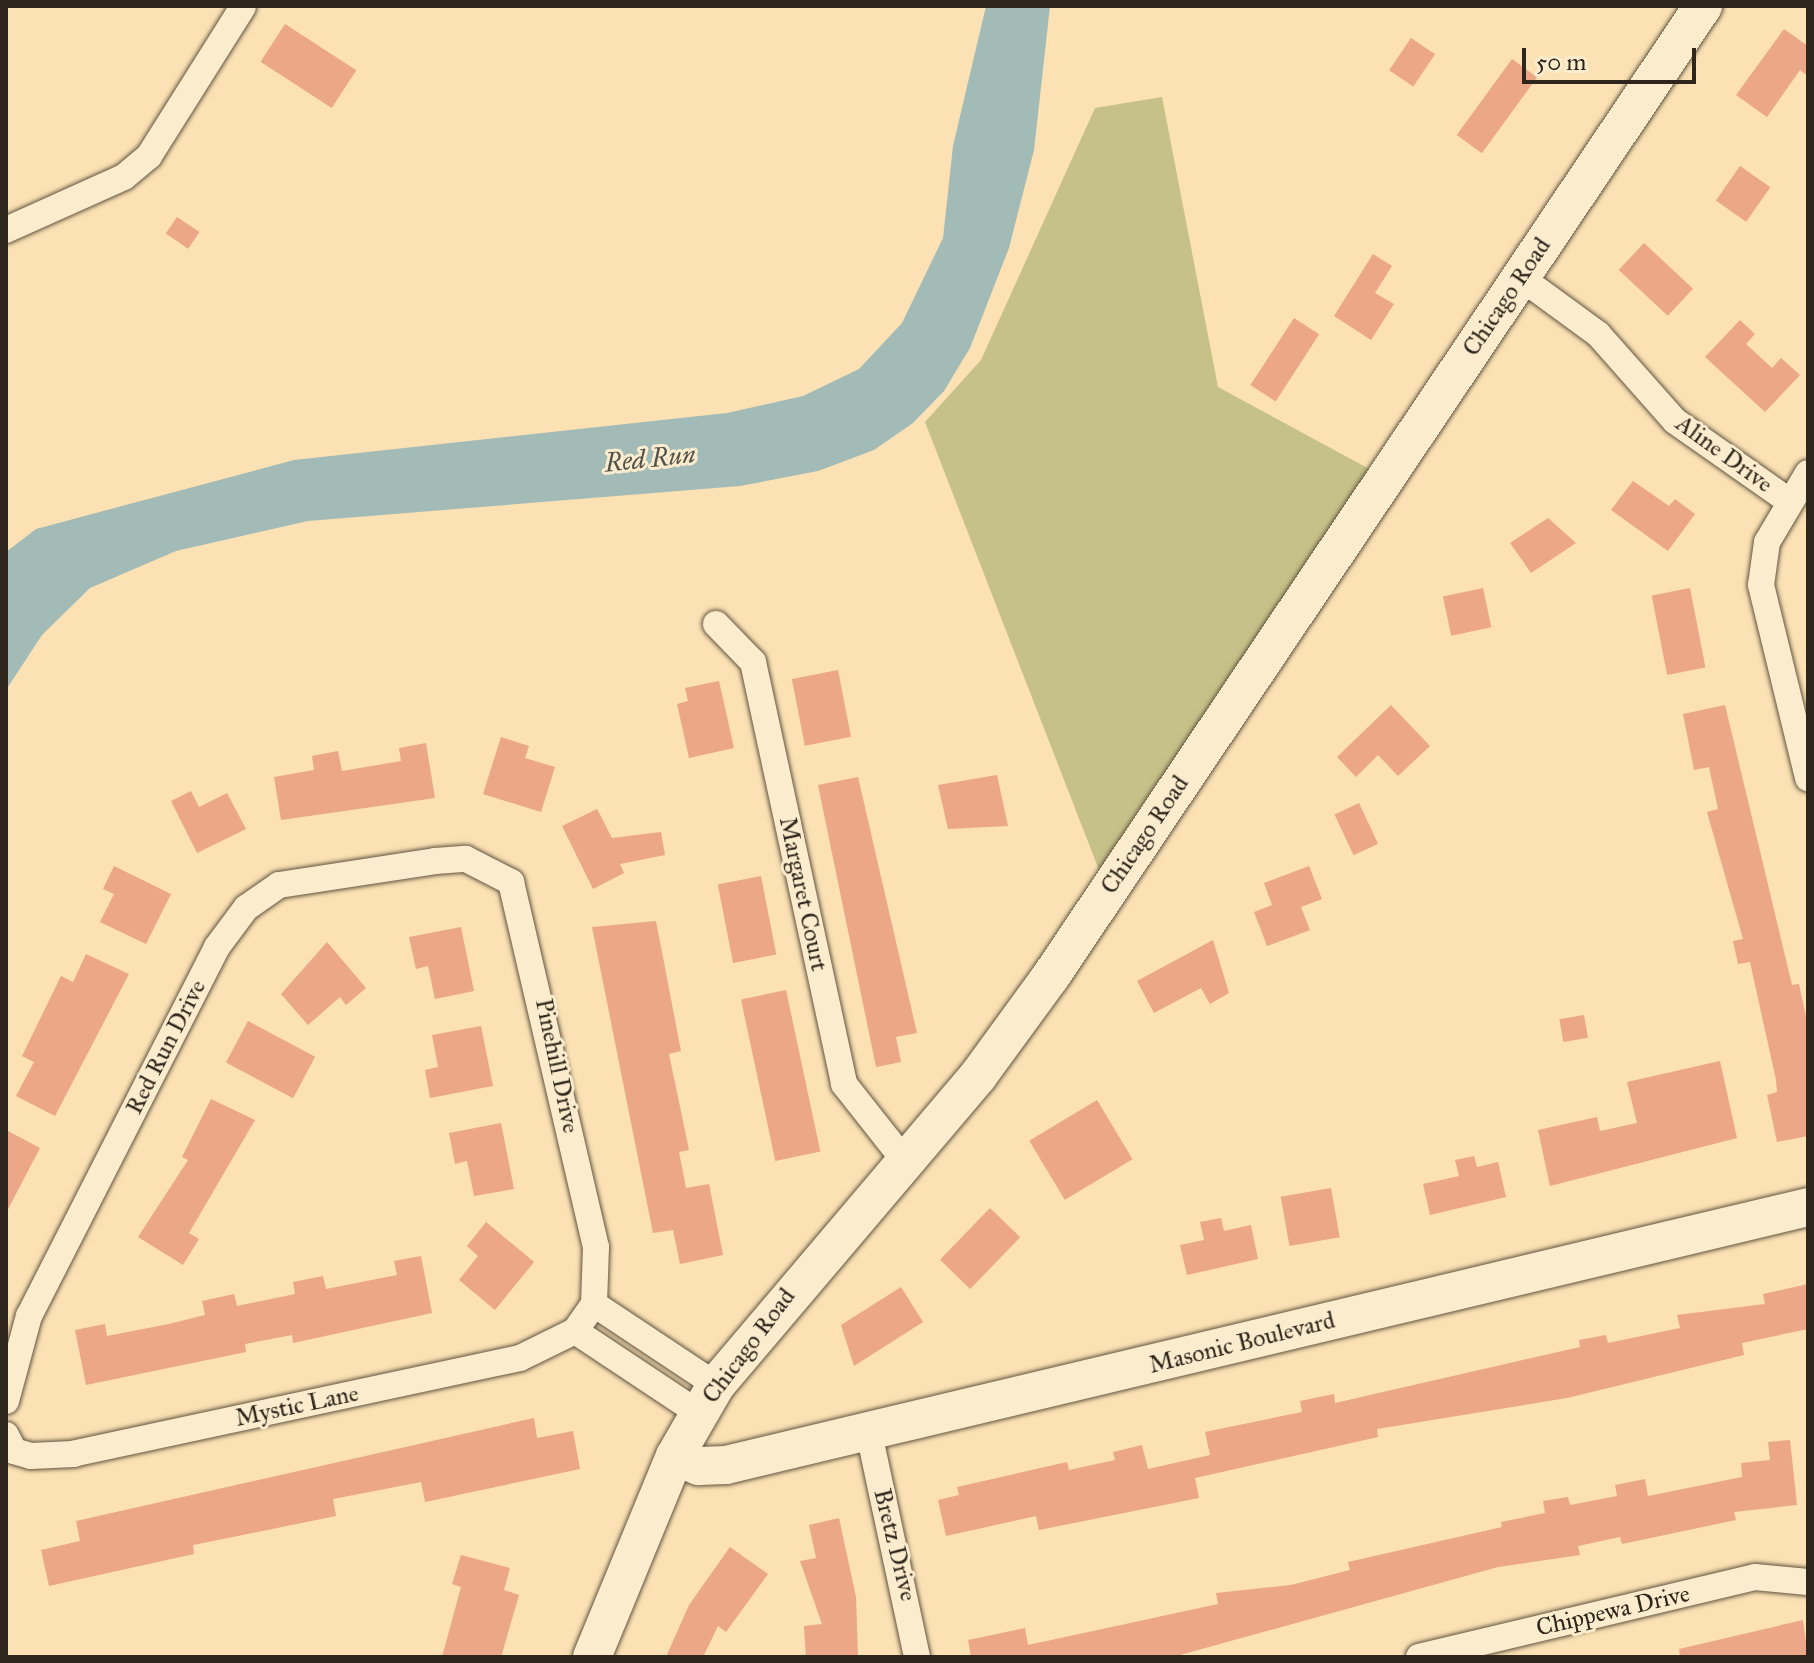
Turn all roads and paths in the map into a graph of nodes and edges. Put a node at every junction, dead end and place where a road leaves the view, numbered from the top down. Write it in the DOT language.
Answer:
graph roads {
  1 [pos="1703,6"];
  2 [pos="243,7"];
  3 [pos="6,230"];
  4 [pos="1520,277"];
  5 [pos="1808,473"];
  6 [pos="1789,501"];
  7 [pos="716,624"];
  8 [pos="1808,778"];
  9 [pos="466,859"];
  10 [pos="904,1160"];
  11 [pos="1808,1207"];
  12 [pos="594,1304"];
  13 [pos="575,1331"];
  14 [pos="708,1399"];
  15 [pos="6,1401"];
  16 [pos="869,1433"];
  17 [pos="10,1443"];
  18 [pos="675,1456"];
  19 [pos="1808,1582"];
  20 [pos="592,1657"];
  21 [pos="917,1657"];
  22 [pos="1419,1657"];
  1 -- 4 [label="street, Chicago Road"];
  2 -- 3 [label="street"];
  4 -- 6 [label="street, Aline Drive"];
  4 -- 10 [label="street, Chicago Road"];
  5 -- 6 [label="street"];
  6 -- 8 [label="street, Aline Drive"];
  7 -- 10 [label="street, Margaret Court"];
  9 -- 12 [label="street, Pinehill Drive"];
  9 -- 15 [label="street, Red Run Drive"];
  10 -- 14 [label="street, Chicago Road"];
  11 -- 16 [label="street, Masonic Boulevard"];
  12 -- 13 [label="street"];
  12 -- 14 [label="street"];
  13 -- 14 [label="street"];
  13 -- 17 [label="street, Mystic Lane"];
  14 -- 18 [label="street, Chicago Road"];
  16 -- 18 [label="street, Masonic Boulevard"];
  16 -- 21 [label="street, Bretz Drive"];
  18 -- 20 [label="street, Chicago Road"];
  19 -- 22 [label="street, Chippewa Drive"];
}
